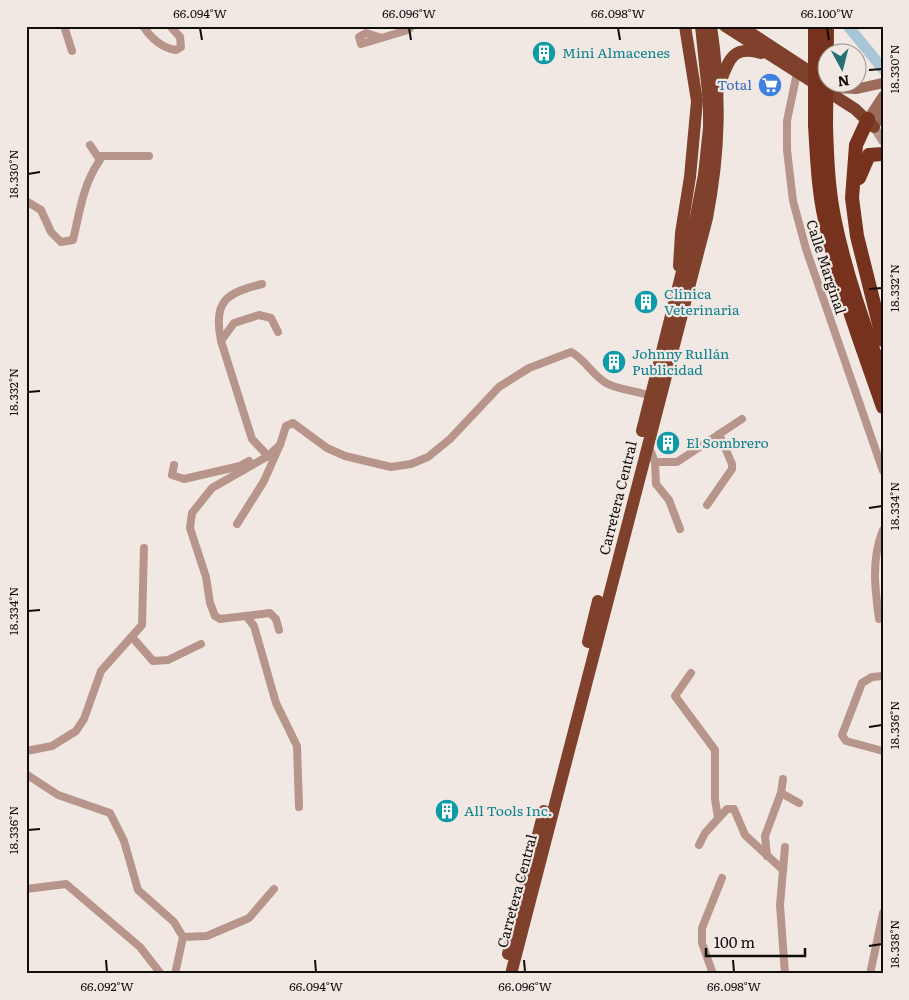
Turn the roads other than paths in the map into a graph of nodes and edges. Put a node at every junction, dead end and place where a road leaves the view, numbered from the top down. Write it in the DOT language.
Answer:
graph roads {
  1 [pos="64,26"];
  2 [pos="142,26"];
  3 [pos="170,26"];
  4 [pos="412,26"];
  5 [pos="701,26"];
  6 [pos="711,26"];
  7 [pos="725,26"];
  8 [pos="739,26"];
  9 [pos="815,26"];
  10 [pos="827,26"];
  11 [pos="687,28"];
  12 [pos="751,31"];
  13 [pos="382,38"];
  14 [pos="72,51"];
  15 [pos="768,55"];
  16 [pos="797,68"];
  17 [pos="816,78"];
  18 [pos="883,83"];
  19 [pos="719,87"];
  20 [pos="866,88"];
  21 [pos="842,92"];
  22 [pos="877,116"];
  23 [pos="821,126"];
  24 [pos="883,141"];
  25 [pos="90,145"];
  26 [pos="883,154"];
  27 [pos="99,156"];
  28 [pos="149,156"];
  29 [pos="852,198"];
  30 [pos="26,202"];
  31 [pos="681,278"];
  32 [pos="262,284"];
  33 [pos="278,332"];
  34 [pos="883,340"];
  35 [pos="221,341"];
  36 [pos="883,377"];
  37 [pos="651,396"];
  38 [pos="883,407"];
  39 [pos="742,418"];
  40 [pos="719,434"];
  41 [pos="648,443"];
  42 [pos="280,445"];
  43 [pos="266,455"];
  44 [pos="655,462"];
  45 [pos="174,465"];
  46 [pos="883,471"];
  47 [pos="708,505"];
  48 [pos="237,524"];
  49 [pos="680,529"];
  50 [pos="883,530"];
  51 [pos="144,548"];
  52 [pos="246,616"];
  53 [pos="879,620"];
  54 [pos="279,630"];
  55 [pos="132,637"];
  56 [pos="201,644"];
  57 [pos="691,672"];
  58 [pos="883,676"];
  59 [pos="26,751"];
  60 [pos="883,751"];
  61 [pos="26,774"];
  62 [pos="784,779"];
  63 [pos="781,793"];
  64 [pos="799,803"];
  65 [pos="299,807"];
  66 [pos="718,818"];
  67 [pos="699,845"];
  68 [pos="785,847"];
  69 [pos="767,856"];
  70 [pos="783,870"];
  71 [pos="722,878"];
  72 [pos="26,889"];
  73 [pos="274,889"];
  74 [pos="883,913"];
  75 [pos="183,937"];
  76 [pos="161,974"];
  77 [pos="175,974"];
  78 [pos="503,974"];
  79 [pos="511,974"];
  80 [pos="713,974"];
  81 [pos="785,974"];
  82 [pos="870,974"];
  1 -- 14 [label="street"];
  2 -- 3 [label="street"];
  4 -- 13 [label="street"];
  5 -- 31 [label="highway, Carretera Central"];
  6 -- 19 [label="highway, Carretera Central"];
  7 -- 15 [label="highway"];
  8 -- 12 [label="highway"];
  9 -- 23 [label="highway, bridge"];
  10 -- 23 [label="highway, bridge"];
  11 -- 31 [label="highway"];
  12 -- 16 [label="highway"];
  15 -- 16 [label="highway"];
  15 -- 19 [label="highway"];
  16 -- 17 [label="highway"];
  16 -- 22 [label="highway"];
  16 -- 46 [label="street, Calle Marginal"];
  18 -- 20 [label="main road"];
  19 -- 41 [label="highway, Carretera Central"];
  21 -- 22 [label="highway"];
  22 -- 24 [label="street"];
  22 -- 29 [label="highway"];
  23 -- 36 [label="highway"];
  23 -- 38 [label="highway"];
  25 -- 27 [label="street"];
  26 -- 29 [label="highway"];
  27 -- 28 [label="street"];
  27 -- 30 [label="street"];
  29 -- 34 [label="highway"];
  31 -- 37 [label="highway, Carretera Central"];
  32 -- 35 [label="street"];
  33 -- 35 [label="street"];
  35 -- 43 [label="street"];
  37 -- 42 [label="street"];
  37 -- 78 [label="highway, Carretera Central"];
  39 -- 40 [label="street"];
  40 -- 44 [label="street"];
  40 -- 47 [label="street"];
  41 -- 44 [label="street"];
  41 -- 79 [label="highway, Carretera Central"];
  42 -- 43 [label="street"];
  42 -- 48 [label="street"];
  43 -- 45 [label="street"];
  43 -- 52 [label="street"];
  44 -- 49 [label="street"];
  50 -- 53 [label="street"];
  51 -- 55 [label="street"];
  52 -- 54 [label="street"];
  52 -- 65 [label="street"];
  55 -- 56 [label="street"];
  55 -- 59 [label="street"];
  57 -- 66 [label="street"];
  58 -- 60 [label="street"];
  61 -- 75 [label="street"];
  62 -- 63 [label="street"];
  63 -- 64 [label="street"];
  63 -- 69 [label="street"];
  66 -- 67 [label="street"];
  66 -- 69 [label="street"];
  68 -- 70 [label="street"];
  69 -- 70 [label="street"];
  70 -- 81 [label="street"];
  71 -- 80 [label="street"];
  72 -- 76 [label="street"];
  73 -- 75 [label="street"];
  74 -- 82 [label="street"];
  75 -- 77 [label="street"];
}
